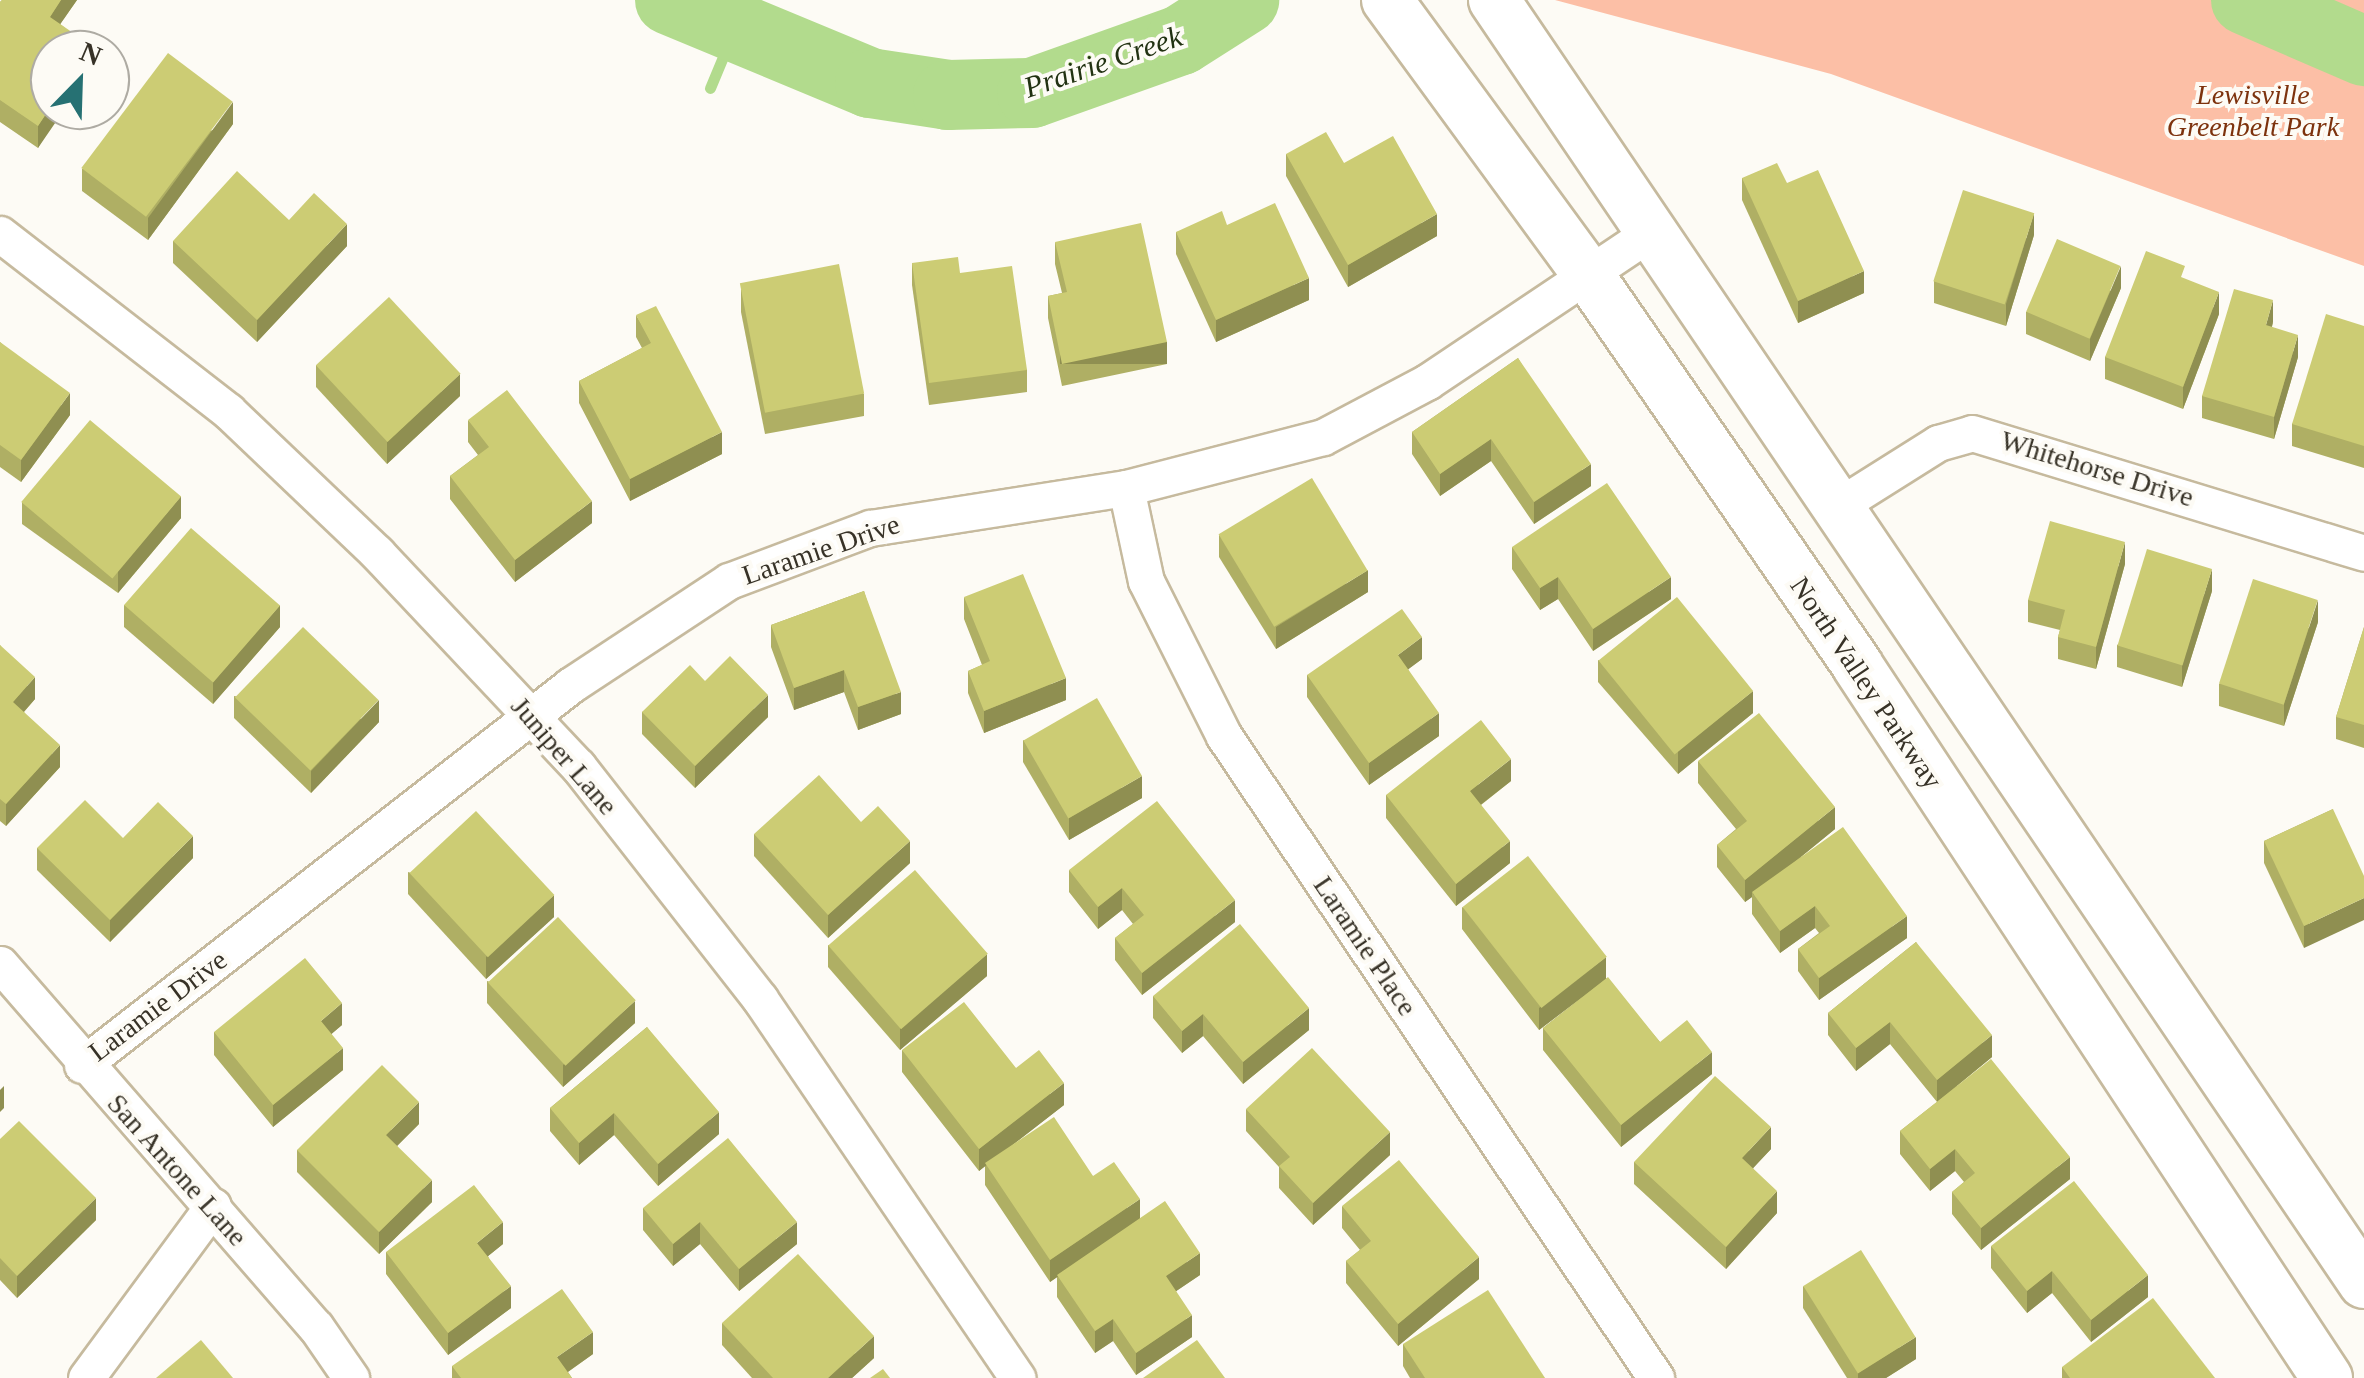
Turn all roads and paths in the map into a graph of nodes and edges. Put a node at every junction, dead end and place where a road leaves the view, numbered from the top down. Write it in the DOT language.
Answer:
graph roads {
  1 [pos="1387,0"];
  2 [pos="1494,0"];
  3 [pos="1654,230"];
  4 [pos="0,234"];
  5 [pos="1587,273"];
  6 [pos="1126,488"];
  7 [pos="1841,504"];
  8 [pos="2364,553"];
  9 [pos="533,718"];
  10 [pos="0,964"];
  11 [pos="82,1065"];
  12 [pos="213,1206"];
  13 [pos="2364,1282"];
  14 [pos="86,1378"];
  15 [pos="351,1378"];
  16 [pos="1018,1378"];
  17 [pos="1656,1378"];
  18 [pos="2327,1378"];
  1 -- 5 [label="street, North Valley Parkway"];
  2 -- 3 [label="street"];
  3 -- 5 [label="street, Laramie Drive"];
  3 -- 7 [label="street"];
  4 -- 9 [label="street, Juniper Lane"];
  5 -- 6 [label="street, Laramie Drive"];
  5 -- 18 [label="street, North Valley Parkway"];
  6 -- 9 [label="street, Laramie Drive"];
  6 -- 17 [label="street, Laramie Place"];
  7 -- 8 [label="street, Whitehorse Drive"];
  7 -- 13 [label="street"];
  9 -- 11 [label="street, Laramie Drive"];
  9 -- 16 [label="street, Juniper Lane"];
  10 -- 11 [label="street, San Antone Lane"];
  11 -- 12 [label="street, San Antone Lane"];
  12 -- 14 [label="street"];
  12 -- 15 [label="street, San Antone Lane"];
}
